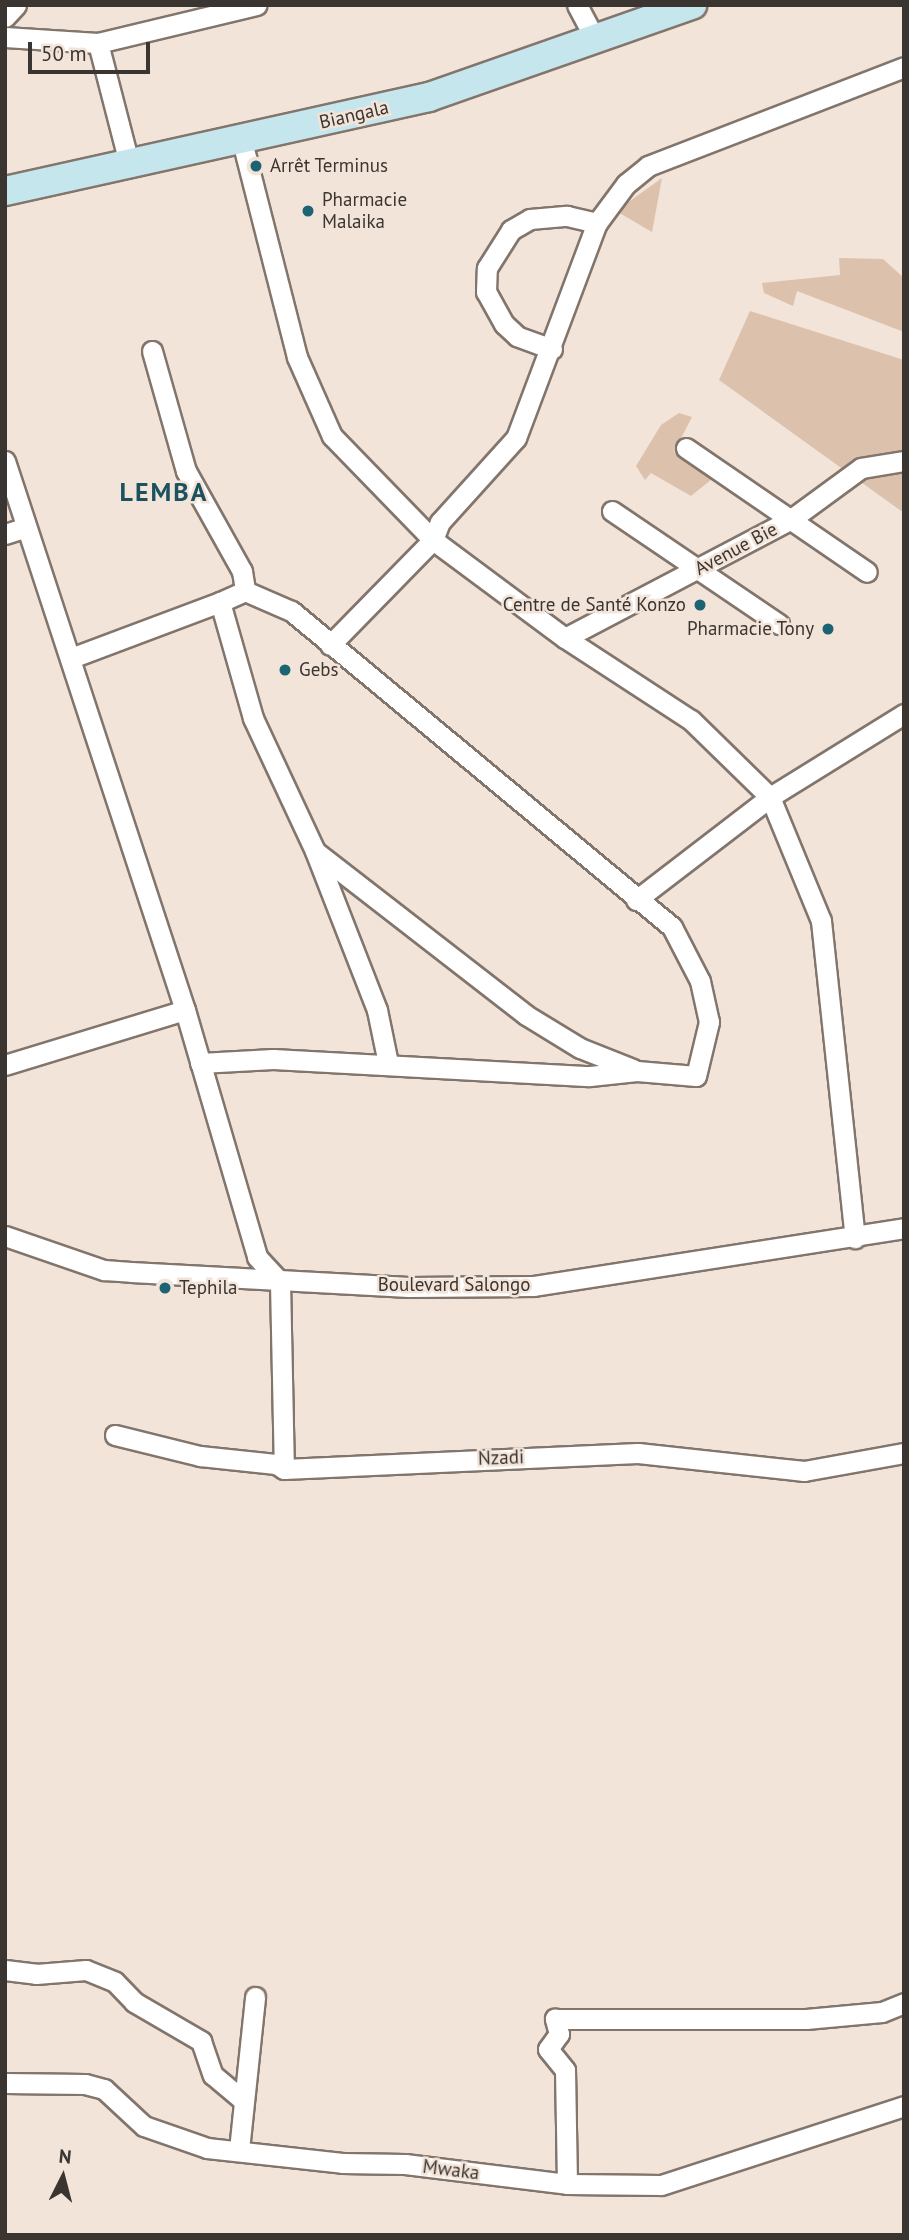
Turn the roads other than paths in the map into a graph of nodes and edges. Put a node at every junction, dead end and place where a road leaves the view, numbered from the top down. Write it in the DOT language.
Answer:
graph roads {
  1 [pos="16,5"];
  2 [pos="256,5"];
  3 [pos="577,5"];
  4 [pos="692,5"];
  5 [pos="5,17"];
  6 [pos="5,37"];
  7 [pos="596,40"];
  8 [pos="97,43"];
  9 [pos="904,67"];
  10 [pos="242,141"];
  11 [pos="130,167"];
  12 [pos="5,191"];
  13 [pos="597,223"];
  14 [pos="552,349"];
  15 [pos="152,351"];
  16 [pos="686,447"];
  17 [pos="5,461"];
  18 [pos="904,461"];
  19 [pos="612,511"];
  20 [pos="790,520"];
  21 [pos="26,527"];
  22 [pos="5,534"];
  23 [pos="433,540"];
  24 [pos="695,570"];
  25 [pos="867,572"];
  26 [pos="245,591"];
  27 [pos="220,602"];
  28 [pos="779,624"];
  29 [pos="565,638"];
  30 [pos="330,645"];
  31 [pos="71,658"];
  32 [pos="901,721"];
  33 [pos="770,797"];
  34 [pos="315,851"];
  35 [pos="636,900"];
  36 [pos="185,1010"];
  37 [pos="200,1063"];
  38 [pos="388,1063"];
  39 [pos="5,1065"];
  40 [pos="637,1070"];
  41 [pos="904,1228"];
  42 [pos="5,1236"];
  43 [pos="855,1238"];
  44 [pos="280,1282"];
  45 [pos="115,1435"];
  46 [pos="904,1453"];
  47 [pos="284,1469"];
  48 [pos="5,1970"];
  49 [pos="255,1997"];
  50 [pos="904,2003"];
  51 [pos="5,2083"];
  52 [pos="244,2101"];
  53 [pos="904,2106"];
  54 [pos="239,2150"];
  55 [pos="566,2184"];
  1 -- 5 [label="street"];
  2 -- 8 [label="street"];
  3 -- 7 [label="street"];
  4 -- 7 [label="street, Biangala"];
  6 -- 8 [label="street"];
  7 -- 10 [label="street, Biangala"];
  8 -- 11 [label="street"];
  9 -- 13 [label="street"];
  10 -- 11 [label="street, Biangala"];
  10 -- 23 [label="street"];
  11 -- 12 [label="street, Biangala"];
  13 -- 14 [label="street"];
  13 -- 14 [label="street"];
  14 -- 23 [label="street"];
  15 -- 26 [label="street"];
  16 -- 20 [label="street"];
  17 -- 21 [label="street"];
  18 -- 20 [label="street, Avenue Bie"];
  19 -- 24 [label="street"];
  20 -- 24 [label="street, Avenue Bie"];
  20 -- 25 [label="street"];
  21 -- 22 [label="street"];
  21 -- 31 [label="street"];
  23 -- 29 [label="street"];
  23 -- 30 [label="street"];
  24 -- 28 [label="street"];
  24 -- 29 [label="street, Avenue Bie"];
  26 -- 27 [label="street"];
  26 -- 30 [label="street"];
  27 -- 31 [label="street"];
  27 -- 34 [label="street"];
  29 -- 33 [label="street"];
  30 -- 35 [label="street"];
  31 -- 36 [label="street"];
  32 -- 33 [label="street"];
  33 -- 35 [label="street"];
  33 -- 43 [label="street"];
  34 -- 38 [label="street"];
  34 -- 40 [label="street"];
  35 -- 40 [label="street"];
  36 -- 37 [label="street"];
  36 -- 39 [label="street"];
  37 -- 38 [label="street"];
  37 -- 44 [label="street"];
  38 -- 40 [label="street"];
  41 -- 43 [label="street, Boulevard Salongo"];
  42 -- 44 [label="street, Boulevard Salongo"];
  43 -- 44 [label="street, Boulevard Salongo"];
  44 -- 47 [label="street"];
  45 -- 47 [label="street, Nzadi"];
  46 -- 47 [label="street, Nzadi"];
  48 -- 52 [label="street"];
  49 -- 52 [label="street"];
  50 -- 55 [label="street"];
  51 -- 54 [label="street, Mwaka"];
  52 -- 54 [label="street"];
  53 -- 55 [label="street, Mwaka"];
  54 -- 55 [label="street, Mwaka"];
}
